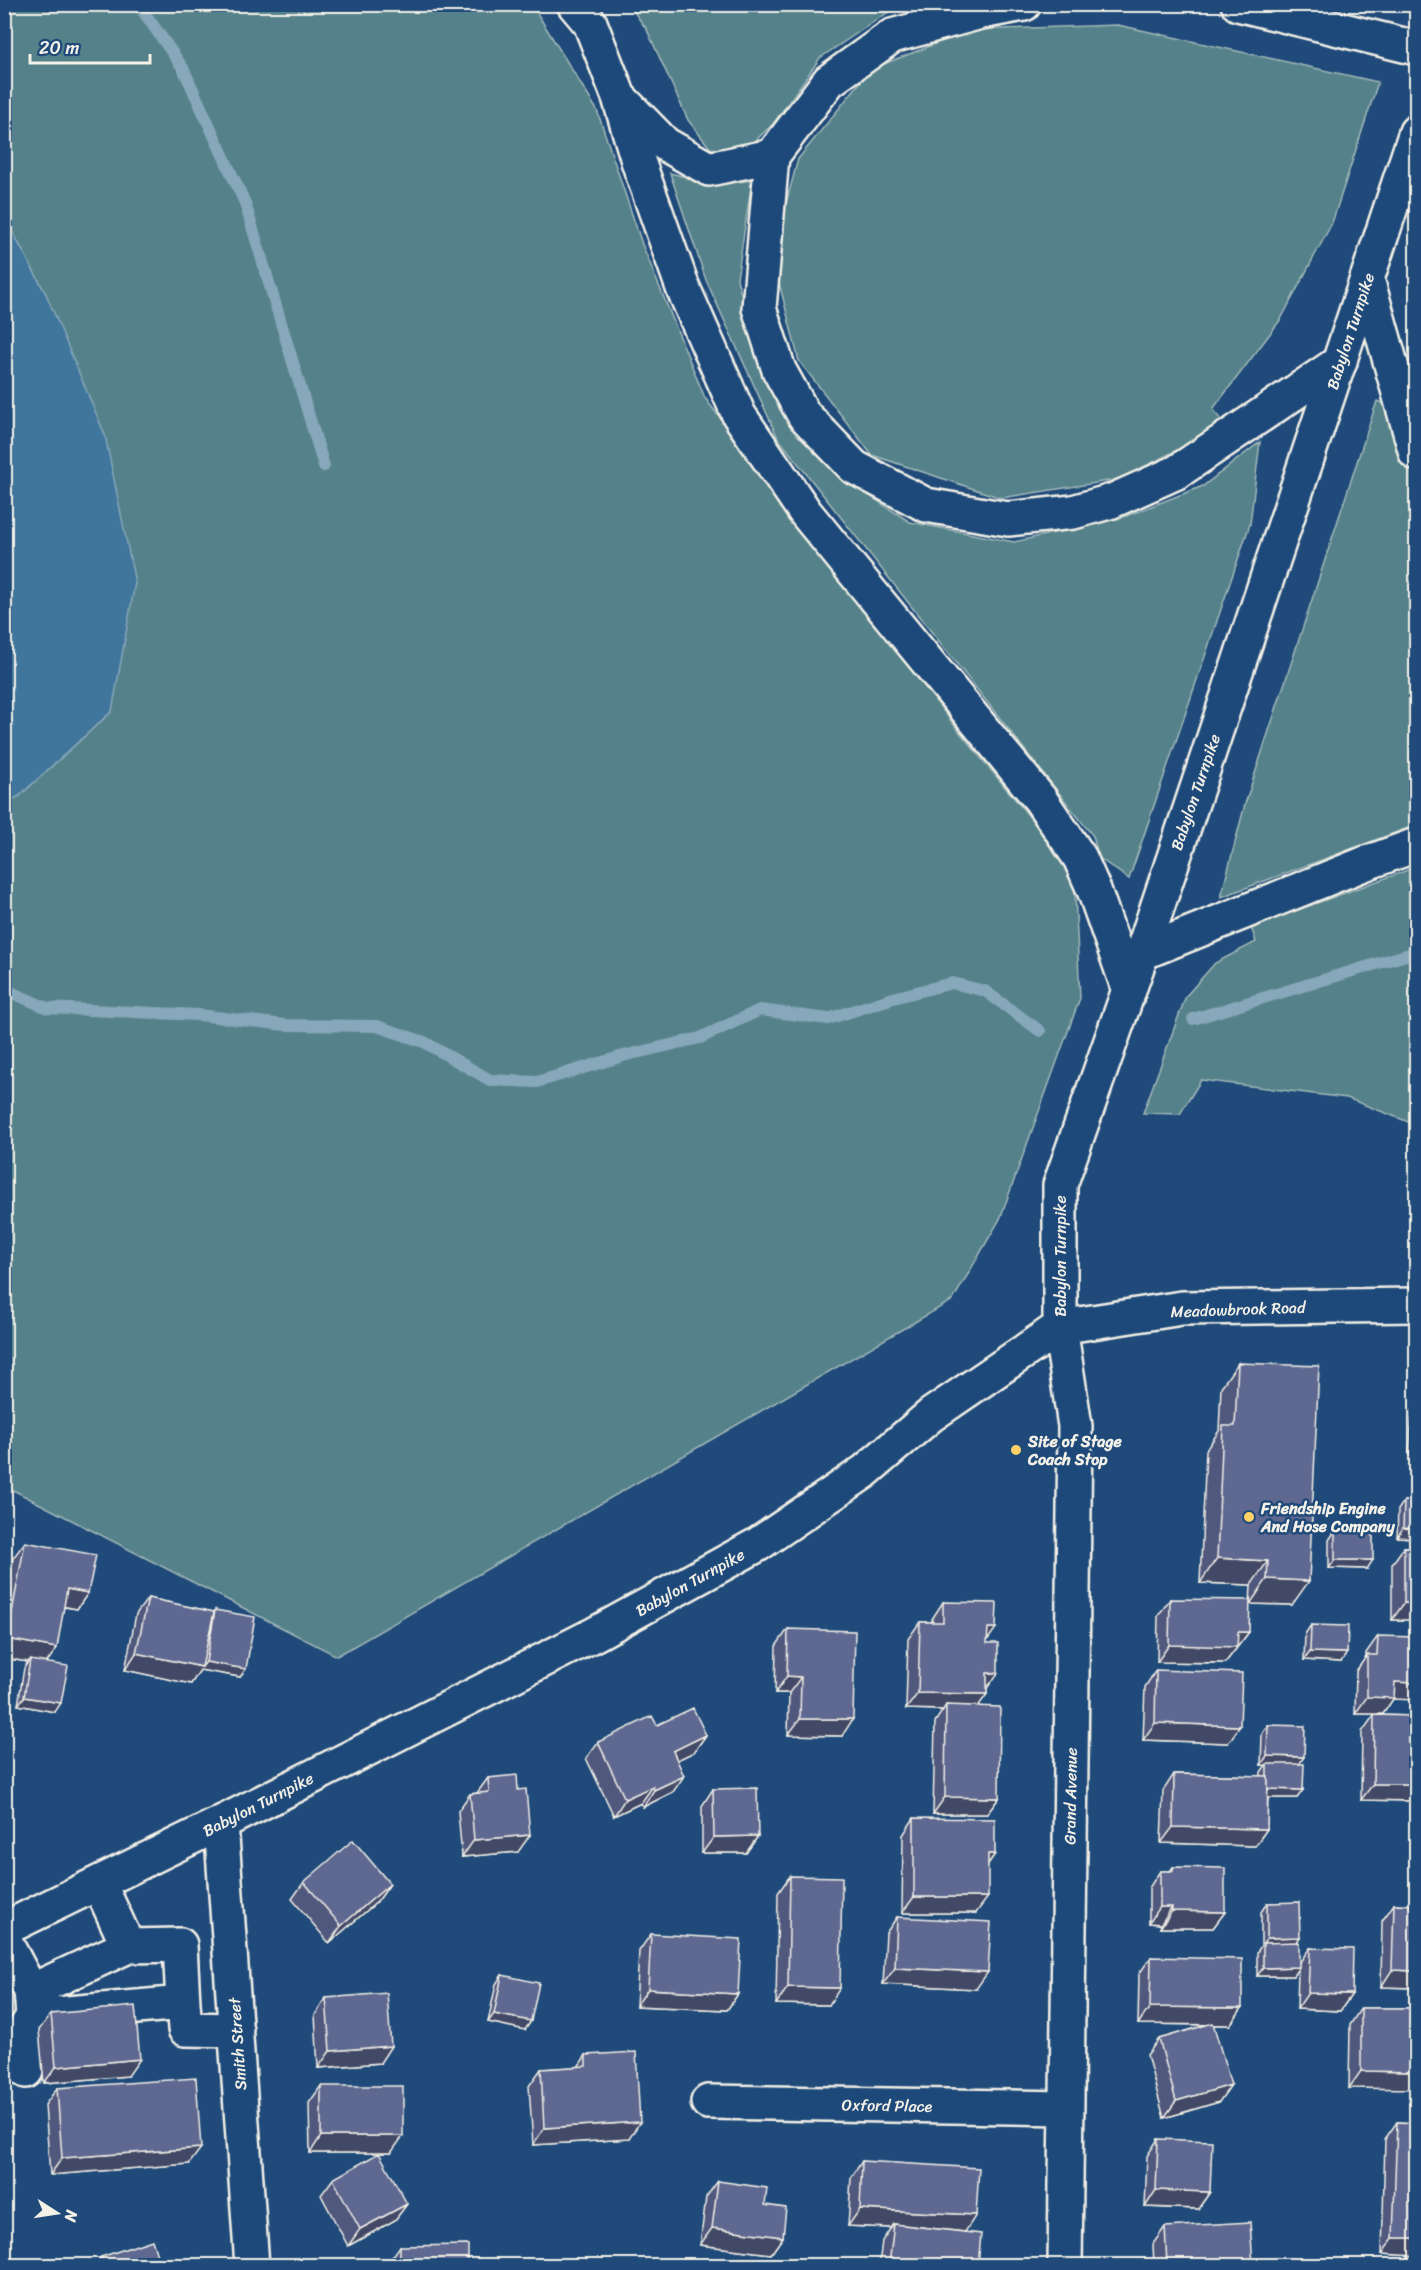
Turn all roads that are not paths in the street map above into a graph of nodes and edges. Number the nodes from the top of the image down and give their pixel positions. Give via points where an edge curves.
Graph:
1 (574, 4) edge
2 (1024, 4) edge
3 (1238, 4) edge
4 (1416, 48) edge
5 (619, 97) junction
6 (1416, 132) edge
7 (772, 156) junction
8 (1367, 279) junction
9 (1340, 362) junction
10 (1416, 453) edge
11 (1416, 845) edge
12 (1142, 953) junction
13 (1129, 990) junction
14 (1416, 1305) edge
15 (1060, 1327) junction
16 (221, 1823) junction
17 (99, 1883) junction
18 (4, 1929) edge
19 (4, 1940) edge
20 (128, 1946) junction
21 (231, 1959) junction
22 (181, 1964) junction
23 (183, 2003) junction
24 (32, 2004) junction
25 (236, 2030) junction
26 (27, 2071) dead end
27 (708, 2103) dead end
28 (1066, 2108) junction
29 (252, 2265) edge
30 (1065, 2265) edge

1 - 5 main road via 590,23
2 - 7 main road via 892,36 829,81
3 - 4 main road
5 - 7 main road via 665,144 709,169
5 - 13 main road via 683,288 739,415 805,512 1040,799 1080,858
6 - 8 main road, Babylon Turnpike
7 - 9 main road via 759,308 779,370 804,415 854,467 926,505 1008,519 1073,512 1113,501 1177,472
8 - 9 main road, Babylon Turnpike
8 - 10 main road
9 - 12 main road, Babylon Turnpike
11 - 12 main road
12 - 13 main road, Babylon Turnpike
13 - 15 main road, Babylon Turnpike via 1060,1185
14 - 15 main road, Meadowbrook Road via 1182,1308
15 - 16 main road, Babylon Turnpike via 931,1415 864,1472 757,1545 595,1634
15 - 28 main road, Grand Avenue via 1075,1426
16 - 17 main road, Babylon Turnpike
16 - 21 main road, Smith Street
17 - 18 main road, Babylon Turnpike
17 - 20 main road
19 - 24 main road
20 - 22 main road via 180,1945
20 - 24 main road
21 - 22 main road
21 - 25 main road, Smith Street
22 - 23 main road
23 - 24 main road
23 - 25 main road via 185,2029
24 - 26 main road via 24,2031
25 - 29 main road, Smith Street
27 - 28 main road, Oxford Place
28 - 30 main road, Grand Avenue

